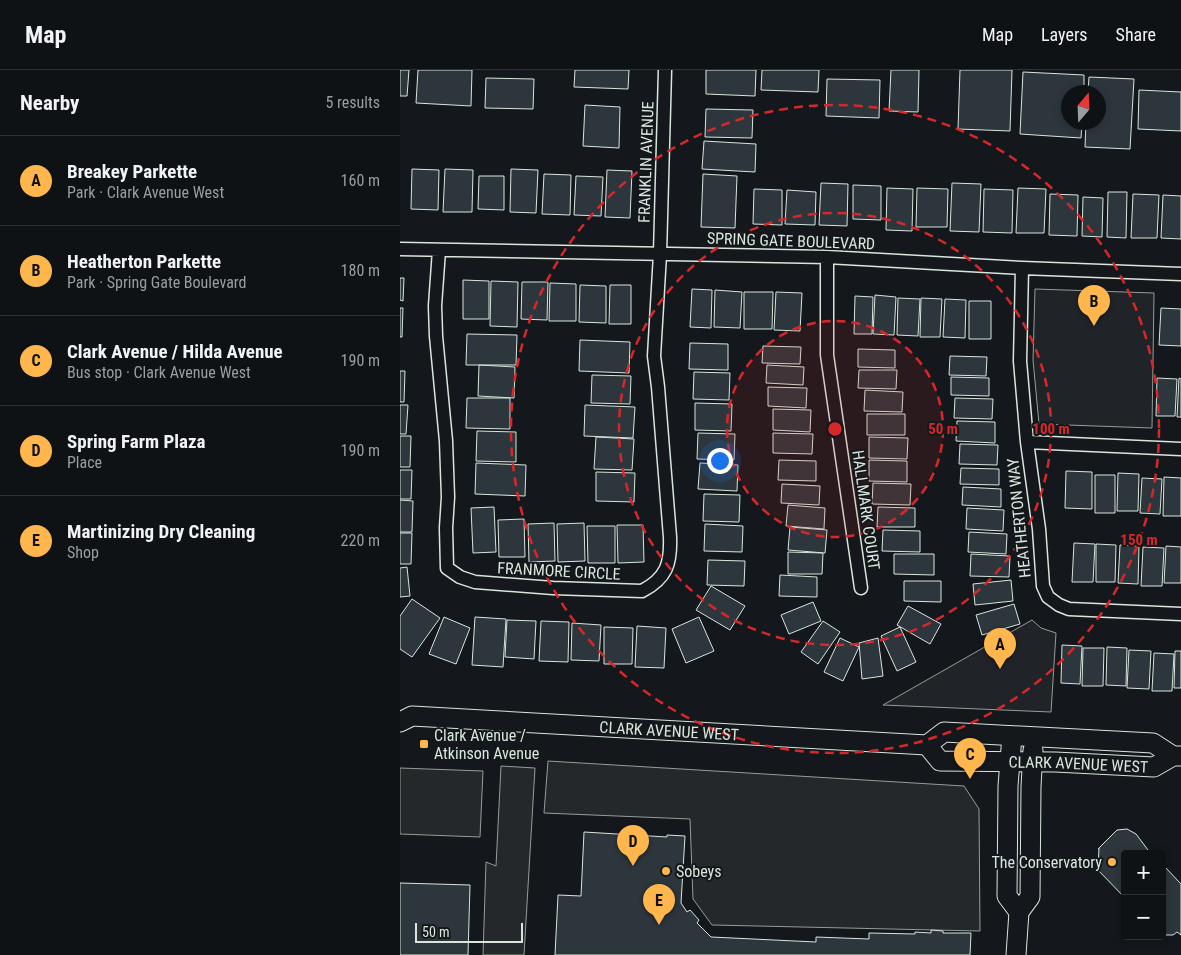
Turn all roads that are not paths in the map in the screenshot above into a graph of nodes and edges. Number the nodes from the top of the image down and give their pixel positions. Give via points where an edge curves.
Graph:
1 (665, 70) edge
2 (400, 249) edge
3 (438, 250) junction
4 (660, 254) junction
5 (828, 257) junction
6 (1022, 268) junction
7 (1181, 274) edge
8 (1027, 442) junction
9 (1181, 449) edge
10 (861, 588) dead end
11 (1181, 614) edge
12 (404, 714) edge
13 (1012, 736) junction
14 (1034, 737) junction
15 (927, 745) junction
16 (1177, 756) edge
17 (1010, 762) junction
18 (1032, 763) junction
19 (1020, 912) junction
20 (1016, 955) edge

1 - 4 street, FRANKLIN AVENUE
2 - 3 street, SPRING GATE BOULEVARD
3 - 4 street, SPRING GATE BOULEVARD
3 - 4 street, FRANMORE CIRCLE via 435,306 446,441 448,568 474,582 582,589 642,590 663,575 670,555 654,356
4 - 5 street, SPRING GATE BOULEVARD
5 - 6 street, SPRING GATE BOULEVARD
5 - 10 street, HALLMARK COURT via 827,355
6 - 7 street, SPRING GATE BOULEVARD
6 - 8 street, HEATHERTON WAY via 1020,361
8 - 9 street
8 - 11 street, HEATHERTON WAY via 1048,597 1069,609
12 - 15 street, CLARK AVENUE WEST
13 - 14 street, CLARK AVENUE WEST
13 - 15 street, CLARK AVENUE WEST via 944,732
13 - 17 street
14 - 16 street, CLARK AVENUE WEST via 1153,742
14 - 18 street
15 - 17 street, CLARK AVENUE WEST via 940,760
16 - 18 street, CLARK AVENUE WEST via 1154,767
17 - 18 street, CLARK AVENUE WEST
17 - 19 street via 1007,896
18 - 19 street via 1030,897
19 - 20 street

